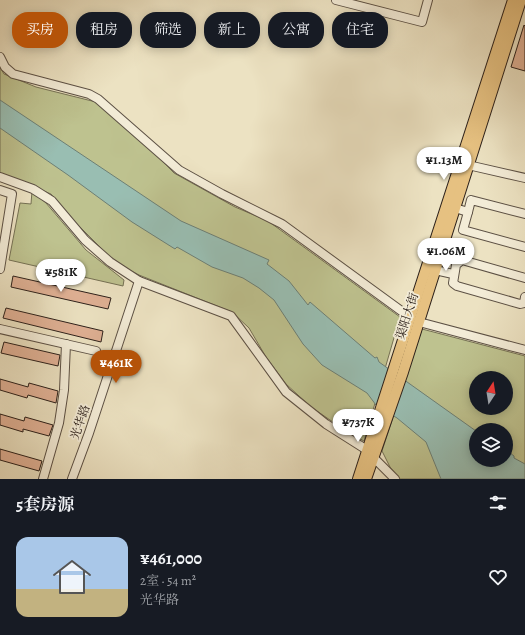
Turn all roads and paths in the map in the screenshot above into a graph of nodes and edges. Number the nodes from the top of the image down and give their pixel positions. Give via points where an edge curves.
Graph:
1 (336, 0) edge
2 (428, 0) edge
3 (513, 0) edge
4 (521, 0) edge
5 (0, 57) edge
6 (468, 165) junction
7 (0, 177) edge
8 (525, 178) edge
9 (0, 190) edge
10 (455, 208) junction
11 (468, 212) junction
12 (525, 214) edge
13 (525, 247) edge
14 (0, 268) edge
15 (435, 270) junction
16 (453, 274) junction
17 (525, 278) edge
18 (139, 281) junction
19 (525, 297) edge
20 (415, 320) junction
21 (0, 329) edge
22 (66, 344) junction
23 (525, 350) edge
24 (96, 351) dead end
25 (370, 454) junction
26 (43, 479) edge
27 (72, 479) edge
28 (358, 479) edge
29 (366, 479) edge
30 (395, 479) edge

1 - 2 street via 422,22
3 - 20 main road, 渠阳大街
4 - 6 main road, 渠阳大街
5 - 20 street via 5,67 13,74 89,94 98,99 180,170 282,224
6 - 8 street
6 - 10 main road, 渠阳大街
7 - 18 street via 34,189 52,201 85,240 110,262
9 - 14 street via 12,194
10 - 11 street
10 - 15 main road, 渠阳大街
11 - 12 street via 471,200
11 - 13 street via 463,230
15 - 16 street
15 - 20 main road, 渠阳大街
16 - 17 street via 456,265 462,260
16 - 19 street via 453,283 457,286 520,304 524,303
18 - 25 street via 231,316 286,392
18 - 27 street, 光华路
20 - 23 street
20 - 25 main road, 渠阳大街
21 - 22 street
22 - 24 street
22 - 26 street via 64,390 59,423
25 - 28 main road
25 - 29 main road, 渠阳大街
25 - 30 street

